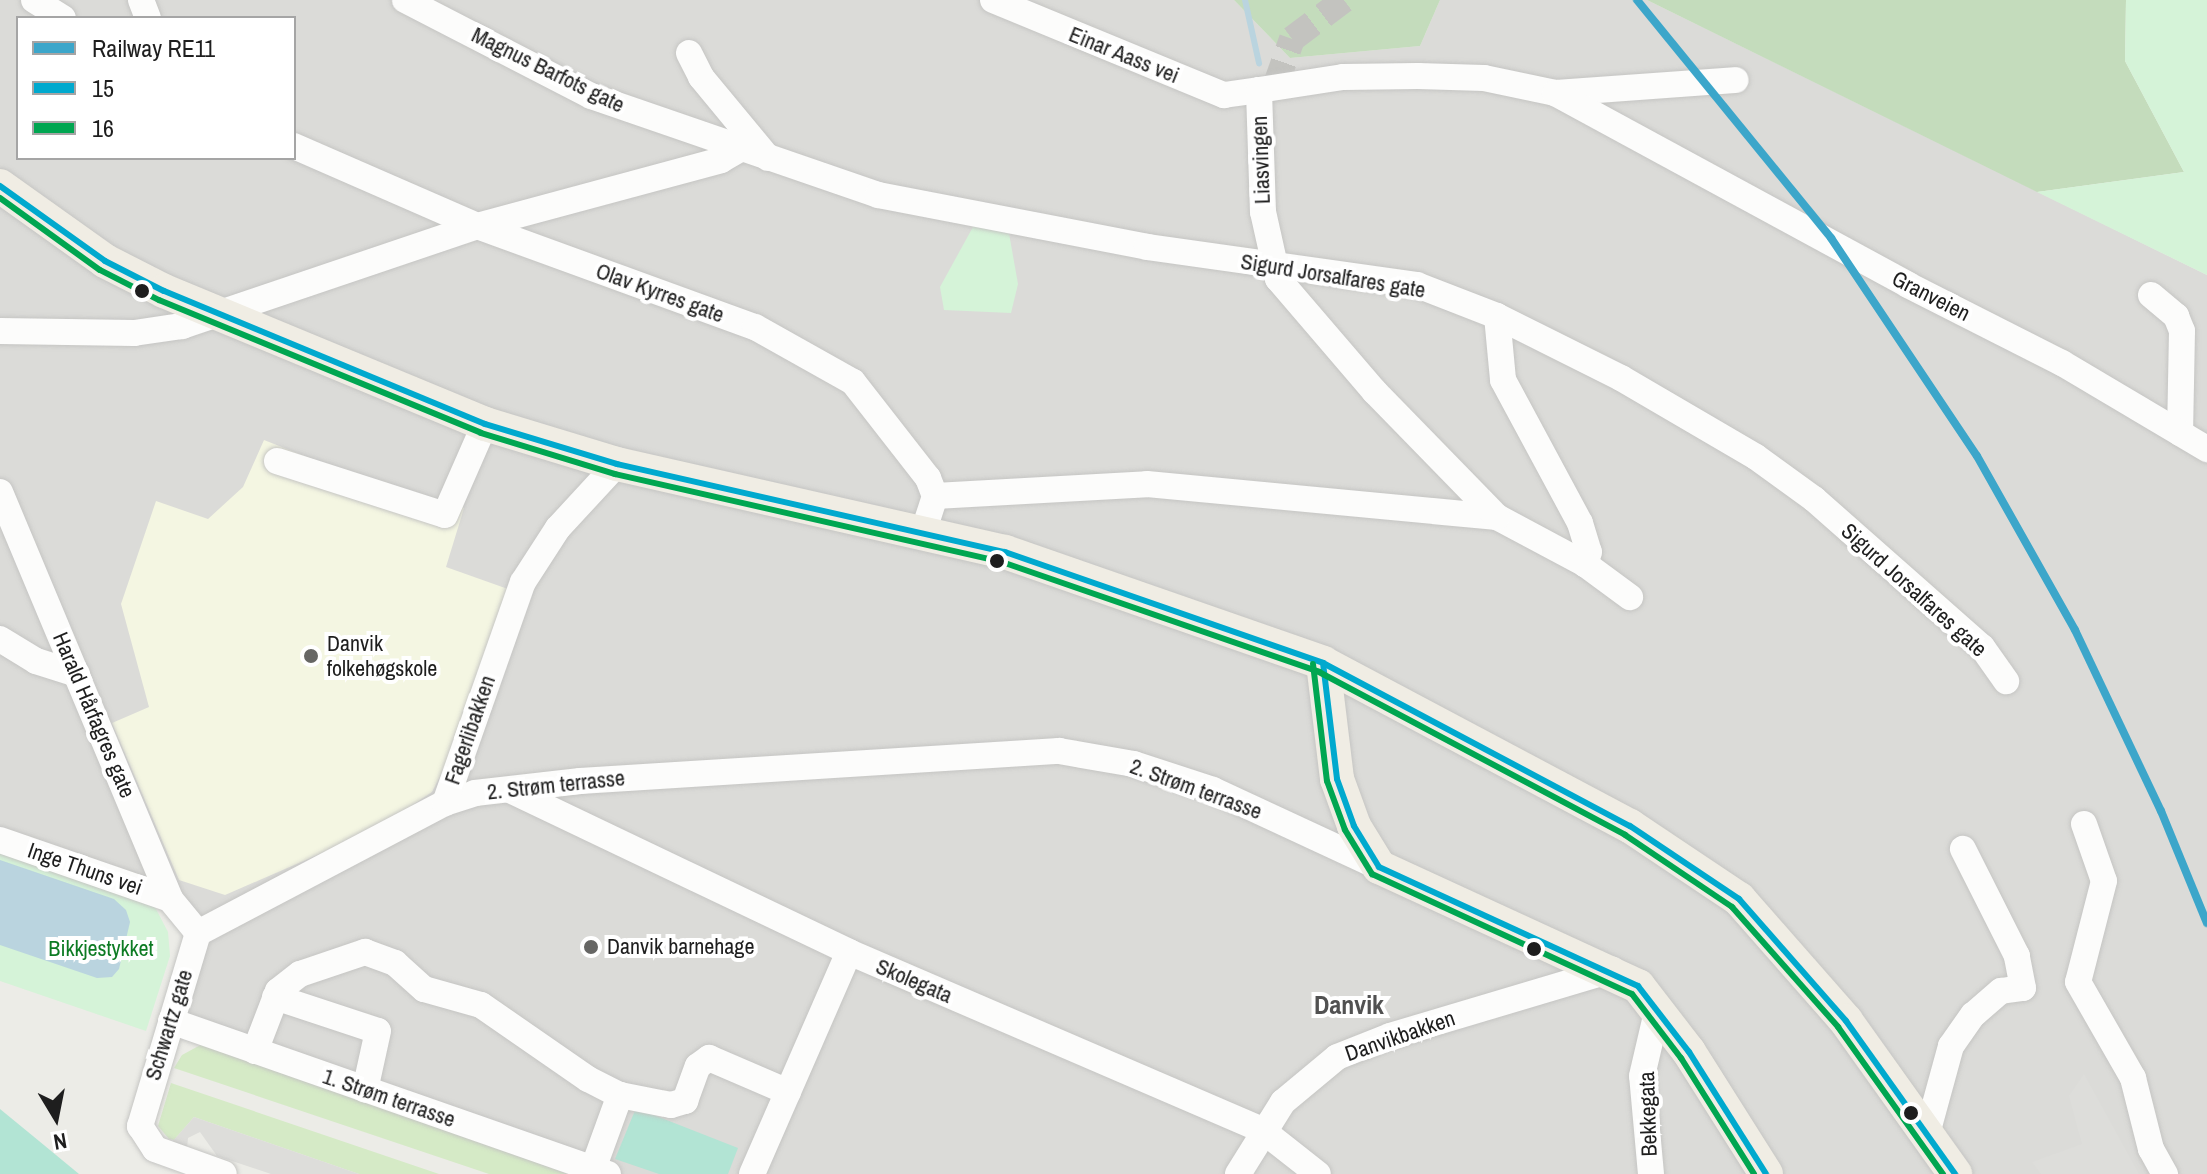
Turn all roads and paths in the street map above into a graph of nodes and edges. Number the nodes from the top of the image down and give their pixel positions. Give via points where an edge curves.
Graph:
1 (34, 0) edge
2 (405, 0) edge
3 (993, 0) edge
4 (60, 16) edge
5 (689, 53) dead end
6 (1343, 77) joint
7 (1736, 80) dead end
8 (1259, 90) junction
9 (1555, 93) junction
10 (296, 147) edge
11 (738, 150) junction
12 (770, 161) junction
13 (0, 186) edge
14 (477, 226) junction
15 (1274, 267) junction
16 (2151, 295) dead end
17 (219, 315) junction
18 (1497, 316) junction
19 (0, 331) edge
20 (485, 424) junction
21 (2180, 433) junction
22 (2207, 449) edge
23 (277, 461) dead end
24 (617, 464) junction
25 (0, 492) edge
26 (935, 496) junction
27 (1497, 517) junction
28 (923, 534) junction
29 (1585, 564) junction
30 (1630, 597) dead end
31 (0, 639) edge
32 (1323, 663) junction
33 (77, 674) junction
34 (2006, 681) dead end
35 (508, 789) junction
36 (445, 803) junction
37 (2084, 824) dead end
38 (0, 840) edge
39 (1963, 849) dead end
40 (1379, 867) junction
41 (170, 899) junction
42 (198, 933) junction
43 (849, 952) junction
44 (1612, 970) junction
45 (275, 997) junction
46 (1658, 1007) junction
47 (171, 1021) junction
48 (255, 1051) junction
49 (365, 1090) junction
50 (788, 1092) junction
51 (620, 1095) junction
52 (1262, 1130) junction
53 (1928, 1130) junction
54 (600, 1171) edge
55 (224, 1174) edge
56 (752, 1174) edge
57 (1238, 1174) edge
58 (1318, 1174) edge
59 (1651, 1174) edge
60 (1766, 1174) edge
61 (1955, 1174) edge
62 (2165, 1174) edge

1 - 4 street
2 - 11 street, Magnus Barfots gate via 591,96
3 - 8 street, Einar Aass vei via 1224,95
5 - 12 street via 701,77
6 - 8 street, Liasvingen
6 - 9 street, Granveien via 1484,78
7 - 9 street, Granveien
8 - 15 street, Liasvingen via 1263,212
9 - 21 street, Granveien via 2062,363
10 - 14 street, Olav Kyrres gate
11 - 12 street, Sigurd Jorsalfares gate
11 - 14 street via 721,160
12 - 15 street, Sigurd Jorsalfares gate via 878,195
13 - 17 main road via 105,261
14 - 17 street
14 - 26 street, Olav Kyrres gate via 755,327 853,382 899,437
15 - 18 street, Sigurd Jorsalfares gate via 1417,285
15 - 27 street via 1278,279 1375,392
16 - 21 street via 2176,316 2182,331
17 - 19 street via 134,333
17 - 20 main road
18 - 29 street via 1503,380 1580,523 1589,552
18 - 34 street, Sigurd Jorsalfares gate via 1621,378 1756,457 1802,490 1982,647
20 - 23 street via 445,515
20 - 24 main road
21 - 22 street, Granveien
24 - 28 main road
24 - 36 street, Fagerlibakken via 558,528 523,582
25 - 33 street, Harald Hårfagres gate
26 - 27 street via 1147,484
26 - 28 street
27 - 29 street
28 - 32 main road via 1005,552
29 - 30 street
31 - 33 street via 36,661
32 - 40 main road via 1337,779 1354,826
32 - 53 main road via 1703,870 1739,899 1837,1010
33 - 41 street, Harald Hårfagres gate
35 - 36 street, 2. Strøm terrasse
35 - 40 street, 2. Strøm terrasse via 1059,751 1134,764 1213,790
35 - 43 street, Skolegata
36 - 42 street, Fagerlibakken
37 - 62 street via 2104,881 2078,982 2133,1078 2151,1149
38 - 41 street, Inge Thuns vei
39 - 53 street via 2017,956 2023,988 2001,991 1973,1015 1951,1046
40 - 44 main road, 2. Strøm terrasse
41 - 42 street, Harald Hårfagres gate
42 - 47 street, Schwartz gate
43 - 50 street
43 - 52 street, Skolegata
44 - 46 main road, 2. Strøm terrasse
44 - 52 street, Danvikbakken via 1359,1047 1299,1084
45 - 48 street
45 - 49 street via 378,1031
45 - 51 street via 312,969 349,954 376,955 395,963 424,989 481,1005
46 - 59 street, Bekkegata via 1642,1076
46 - 60 main road, 2. Strøm terrasse
47 - 48 street, 1. Strøm terrasse
47 - 55 street, Schwartz gate via 140,1117 142,1134 155,1149
48 - 49 street, 1. Strøm terrasse
49 - 54 street, 1. Strøm terrasse
50 - 51 street via 709,1058 698,1066 685,1101 671,1105
50 - 56 street
51 - 54 street
52 - 57 street, Danvikbakken
52 - 58 street, Skolegata
53 - 61 main road

